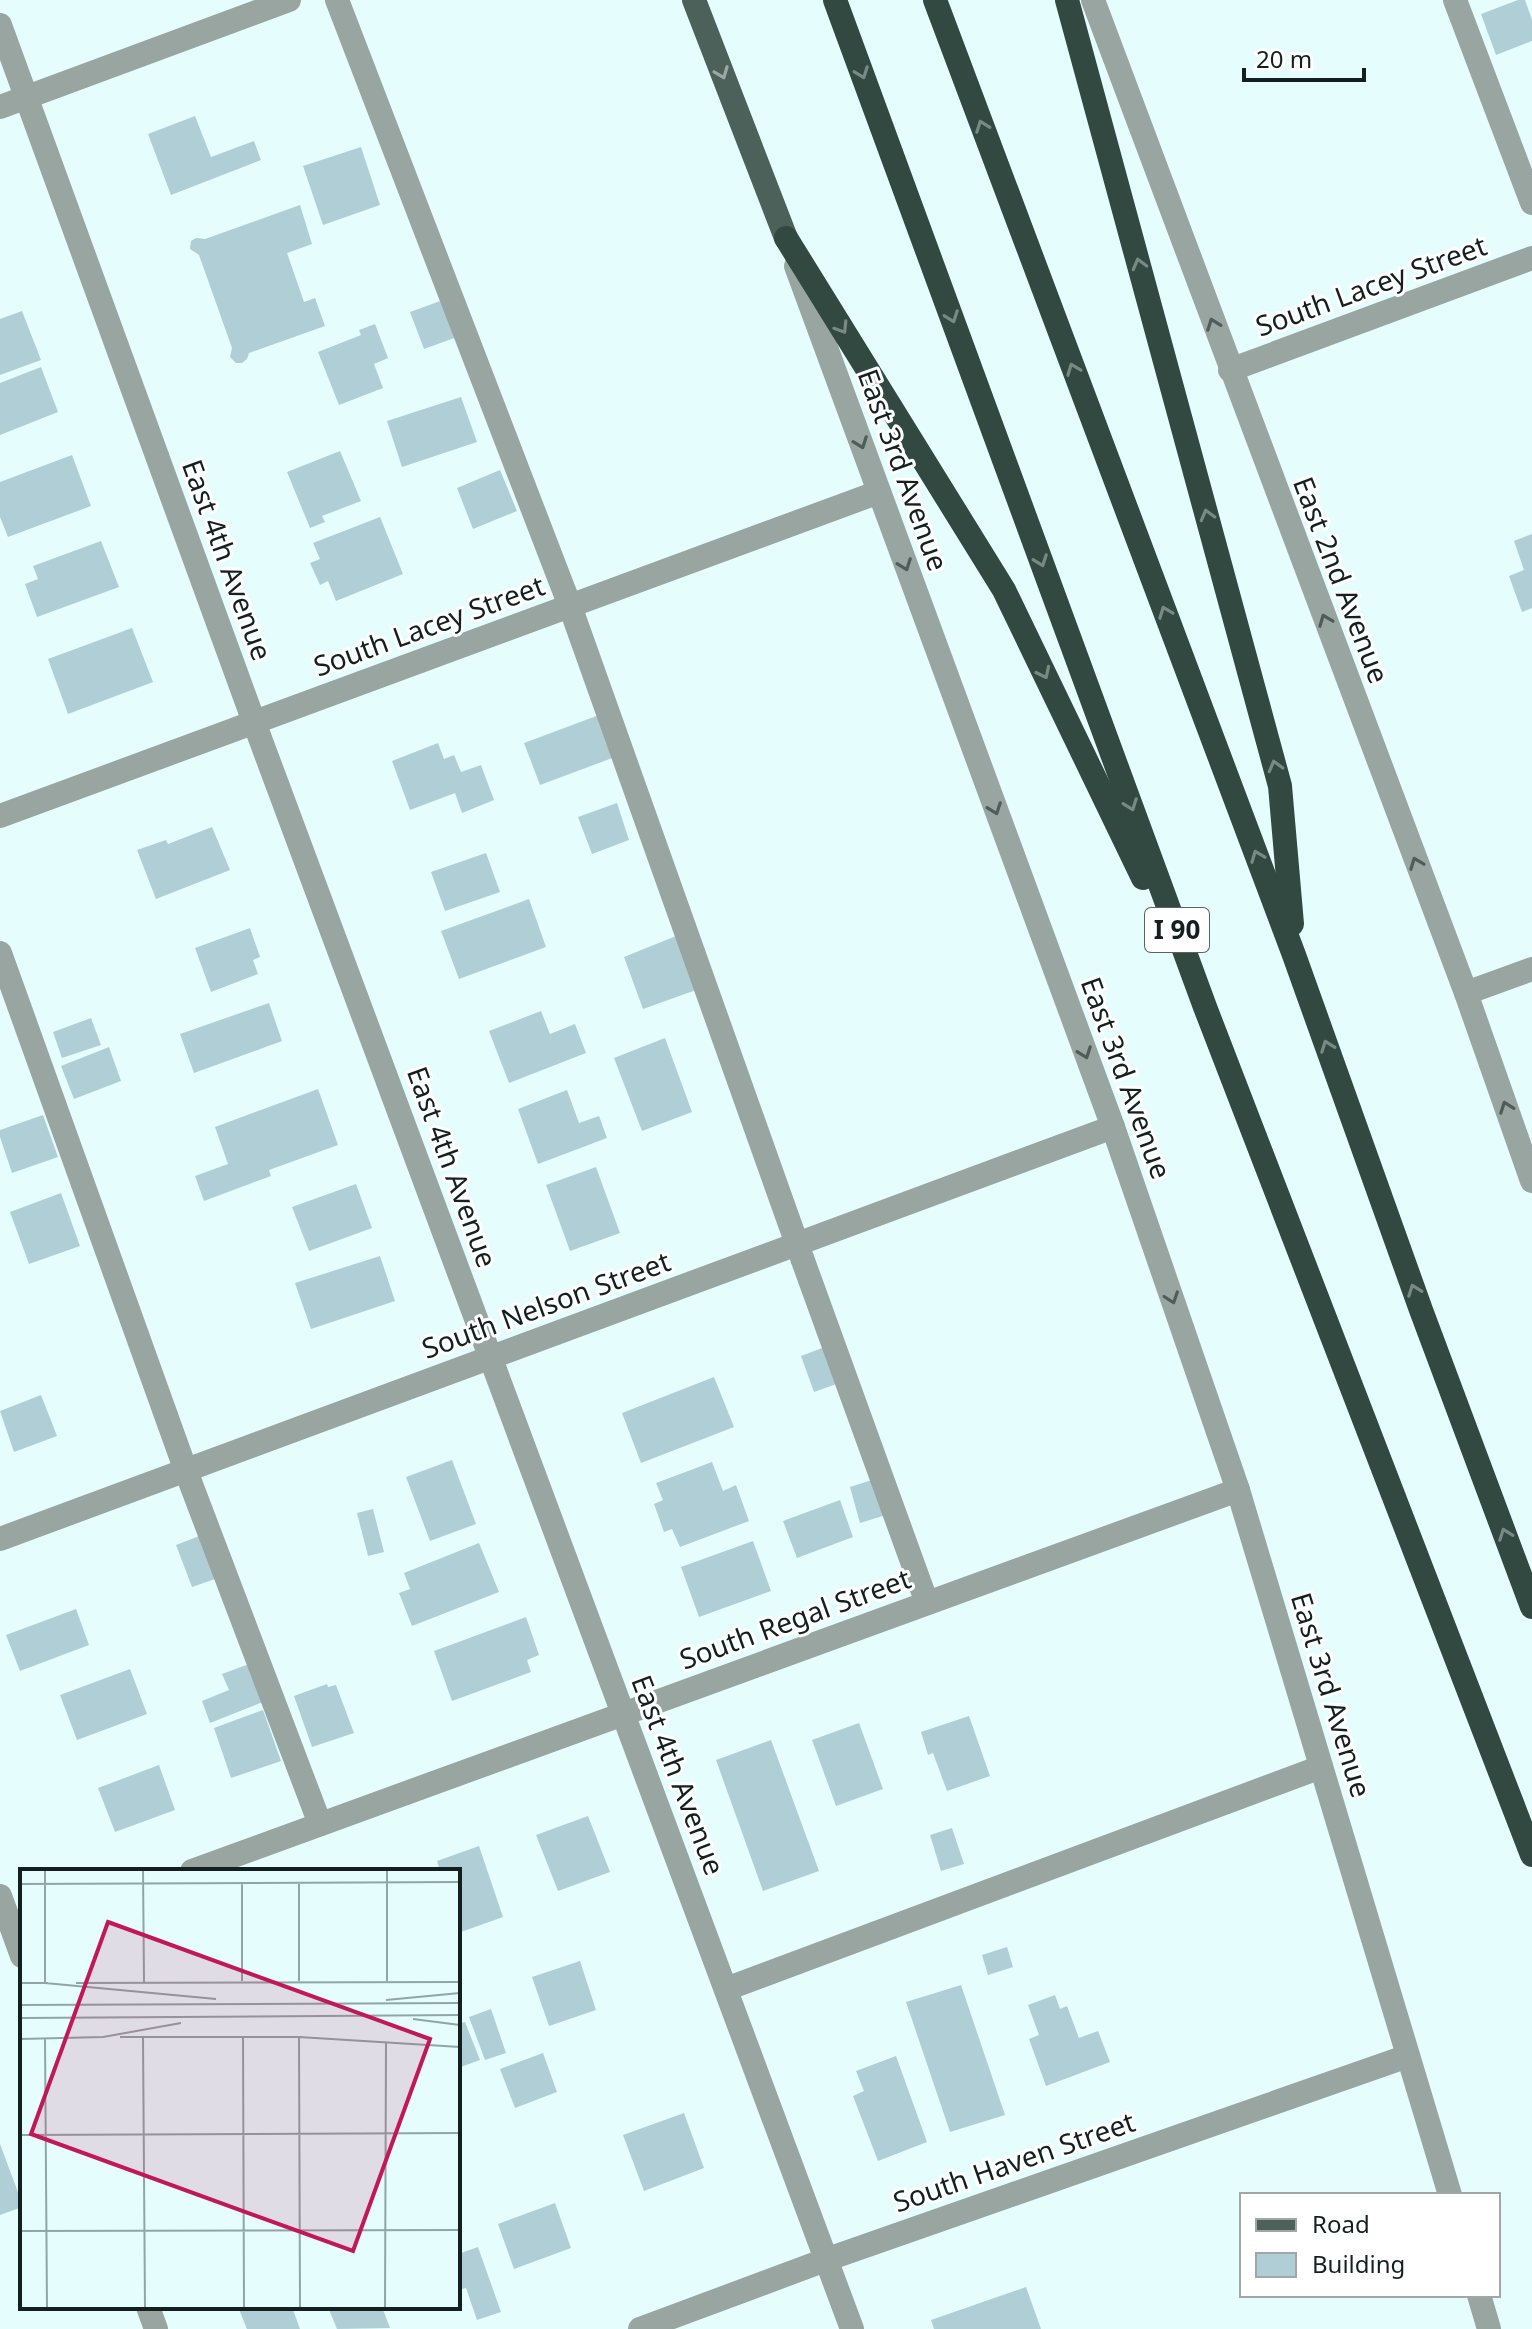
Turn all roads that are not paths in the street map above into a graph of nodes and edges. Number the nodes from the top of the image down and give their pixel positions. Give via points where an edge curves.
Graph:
1 (289, 0) edge
2 (337, 0) edge
3 (694, 0) edge
4 (835, 0) edge
5 (935, 0) edge
6 (1067, 0) edge
7 (1093, 0) edge
8 (1455, 0) edge
9 (0, 25) edge
10 (27, 97) junction
11 (0, 107) edge
12 (1532, 203) edge
13 (786, 238) junction
14 (1532, 258) edge
15 (1230, 370) junction
16 (879, 492) junction
17 (570, 606) junction
18 (254, 722) junction
19 (0, 816) edge
20 (0, 953) edge
21 (1294, 955) junction
22 (1532, 969) edge
23 (1466, 993) junction
24 (1205, 1007) junction
25 (1113, 1127) junction
26 (1532, 1181) edge
27 (797, 1244) junction
28 (492, 1357) junction
29 (186, 1471) junction
30 (1238, 1490) junction
31 (0, 1539) edge
32 (927, 1603) junction
33 (1532, 1607) edge
34 (623, 1713) junction
35 (1321, 1767) junction
36 (320, 1824) junction
37 (1532, 1855) edge
38 (197, 1869) edge
39 (0, 1896) edge
40 (15, 1942) edge
41 (726, 1989) junction
42 (1408, 2056) junction
43 (1449, 2193) edge
44 (828, 2259) junction
45 (1480, 2297) edge
46 (149, 2309) edge
47 (156, 2329) edge
48 (640, 2329) edge
49 (852, 2329) edge
50 (1489, 2329) edge

1 - 10 street
2 - 17 street
3 -> 13 main road, East 3rd Avenue
4 -> 24 highway, I 90
21 -> 5 highway
21 -> 6 highway via 1280,786
15 -> 7 street, East 2nd Avenue
8 - 12 street
9 - 10 street, East 4th Avenue
10 - 11 street
10 - 18 street, East 4th Avenue
13 -> 16 street, East 3rd Avenue
13 -> 24 highway via 1004,590
14 - 15 street, South Lacey Street
23 -> 15 street, East 2nd Avenue
16 - 17 street, South Lacey Street
16 -> 25 street, East 3rd Avenue
17 - 18 street, South Lacey Street
17 - 27 street
18 - 19 street, South Lacey Street
18 - 28 street, East 4th Avenue
20 - 29 street
33 -> 21 highway
22 - 23 street
26 -> 23 street, East 2nd Avenue
24 - 37 highway, I 90
25 - 27 street, South Nelson Street
25 -> 30 street, East 3rd Avenue
27 - 28 street, South Nelson Street
27 - 32 street
28 - 29 street, South Nelson Street
28 - 34 street, East 4th Avenue
29 - 31 street, South Nelson Street
29 - 36 street
30 - 32 street, South Regal Street
30 - 35 street, East 3rd Avenue
32 - 34 street, South Regal Street
34 - 36 street, South Regal Street
34 - 41 street, East 4th Avenue
35 - 41 street
35 - 42 street, East 3rd Avenue
36 - 38 street, South Regal Street
39 - 40 street
41 - 44 street, East 4th Avenue
42 - 43 street, East 3rd Avenue
42 - 44 street, South Haven Street
44 - 48 street, South Haven Street
44 - 49 street, East 4th Avenue
45 - 50 street
46 - 47 street

